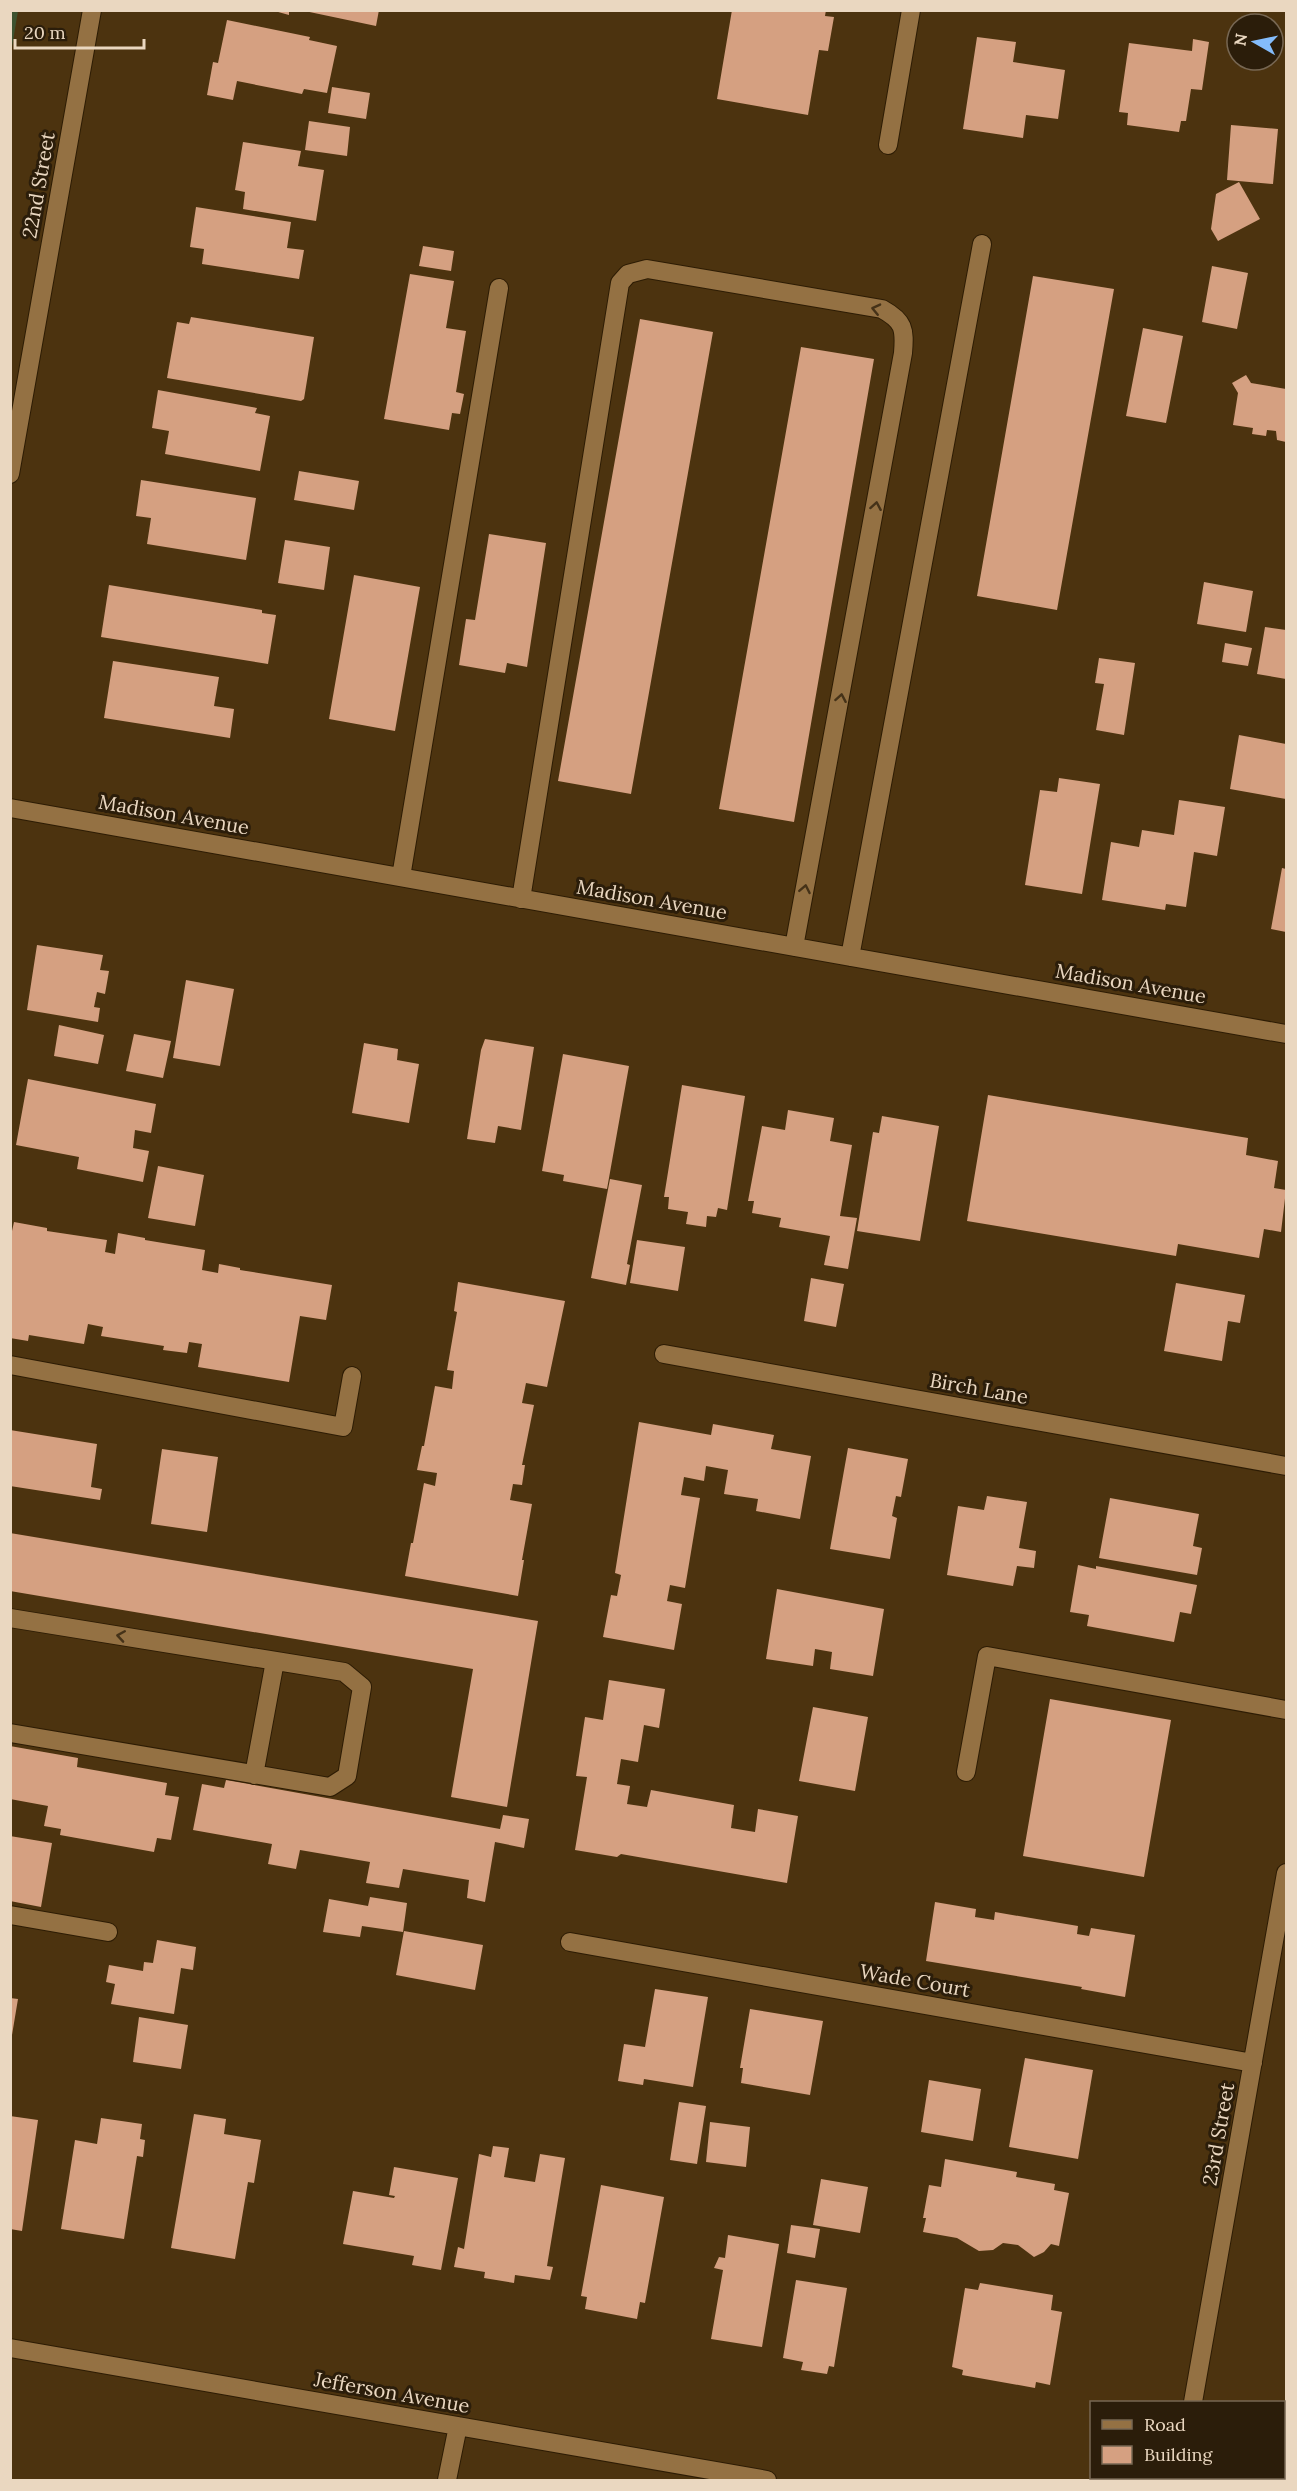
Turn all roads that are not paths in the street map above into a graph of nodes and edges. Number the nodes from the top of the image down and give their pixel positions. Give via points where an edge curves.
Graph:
1 (92, 10) edge
2 (910, 10) edge
3 (888, 145) dead end
4 (982, 244) dead end
5 (499, 288) dead end
6 (10, 474) edge
7 (10, 808) edge
8 (401, 878) junction
9 (521, 899) junction
10 (794, 947) junction
11 (850, 957) junction
12 (1287, 1034) edge
13 (664, 1354) dead end
14 (10, 1365) edge
15 (352, 1376) dead end
16 (1287, 1466) edge
17 (10, 1618) edge
18 (274, 1661) junction
19 (1287, 1710) edge
20 (10, 1733) edge
21 (966, 1772) dead end
22 (254, 1775) junction
23 (1287, 1873) edge
24 (10, 1915) edge
25 (108, 1932) dead end
26 (570, 1942) dead end
27 (1253, 2063) junction
28 (10, 2348) edge
29 (1193, 2401) edge
30 (458, 2426) junction
31 (447, 2481) edge
32 (766, 2481) edge

1 - 6 street, 22nd Street
2 - 3 street
4 - 11 street
5 - 8 street
7 - 8 street, Madison Avenue
8 - 9 street, Madison Avenue
9 - 10 street, Madison Avenue
10 -> 9 street via 903,353 905,333 897,317 882,309 647,269 628,274 620,283
10 - 11 street, Madison Avenue
11 - 12 street, Madison Avenue
13 - 16 street, Birch Lane
14 - 15 street via 343,1427
18 -> 17 street
18 - 22 street
18 - 22 street via 344,1672 362,1687 347,1776 330,1787
19 - 21 street via 987,1656
20 - 22 street
23 - 27 street, 23rd Street
24 - 25 street
26 - 27 street, Wade Court
27 - 29 street, 23rd Street
28 - 30 street, Jefferson Avenue
30 - 31 street
30 - 32 street, Jefferson Avenue

